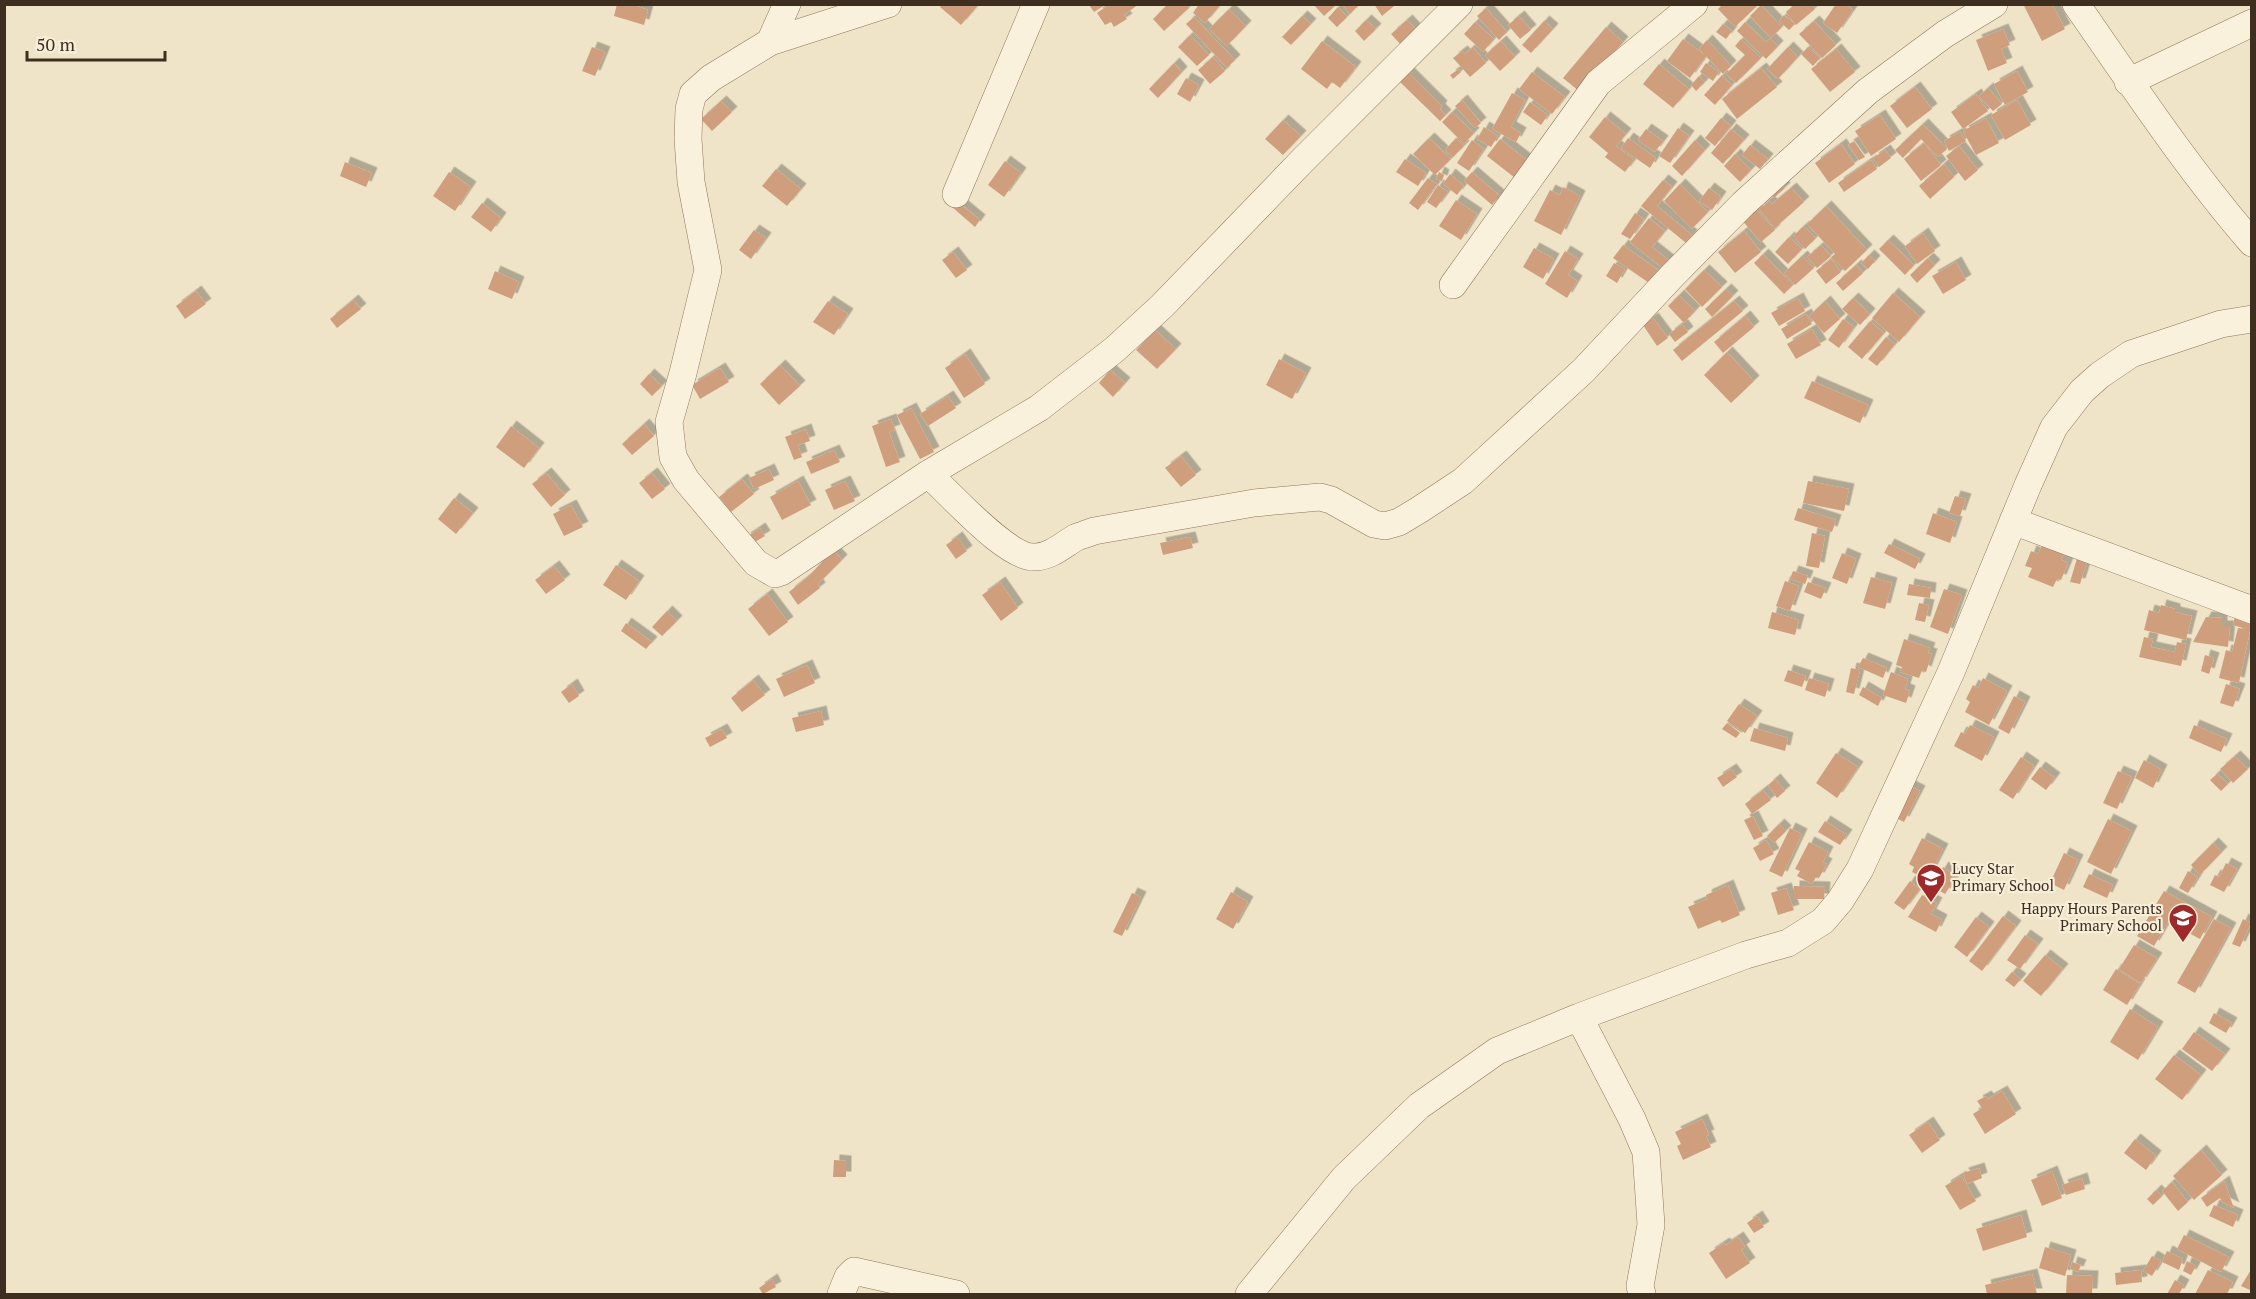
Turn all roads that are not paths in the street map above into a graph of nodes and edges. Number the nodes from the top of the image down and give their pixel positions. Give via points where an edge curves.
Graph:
1 (787, 4) edge
2 (888, 4) edge
3 (1036, 4) edge
4 (1459, 4) edge
5 (1694, 4) edge
6 (1994, 4) edge
7 (2076, 4) edge
8 (2252, 23) edge
9 (770, 42) junction
10 (2128, 82) junction
11 (956, 194) dead end
12 (2252, 243) edge
13 (1453, 285) dead end
14 (2252, 319) edge
15 (928, 474) junction
16 (2013, 521) junction
17 (2252, 609) edge
18 (1579, 1017) junction
19 (841, 1294) edge
20 (956, 1294) edge
21 (1249, 1294) edge
22 (1642, 1294) edge

1 - 9 street
2 - 9 street
3 - 11 street
4 - 15 street via 1114,350 1039,408
5 - 13 street via 1598,83
6 - 15 street via 1945,34 1868,91 1743,204 1584,370 1463,481 1399,522 1374,524 1325,498 1254,503 1094,531 1034,558 993,536
7 - 10 street
8 - 10 street
9 - 15 street via 711,78 693,94 689,109 690,183 708,270 669,422 673,457 693,488 756,563 775,574
10 - 12 street via 2216,202
14 - 16 street via 2221,324 2150,347 2131,354 2100,375 2054,427
16 - 17 street
16 - 18 street via 1951,672 1860,869 1823,921 1788,943
18 - 21 street via 1497,1051 1419,1106 1344,1178
18 - 22 street via 1646,1152 1651,1225 1640,1286
19 - 20 street via 854,1271

